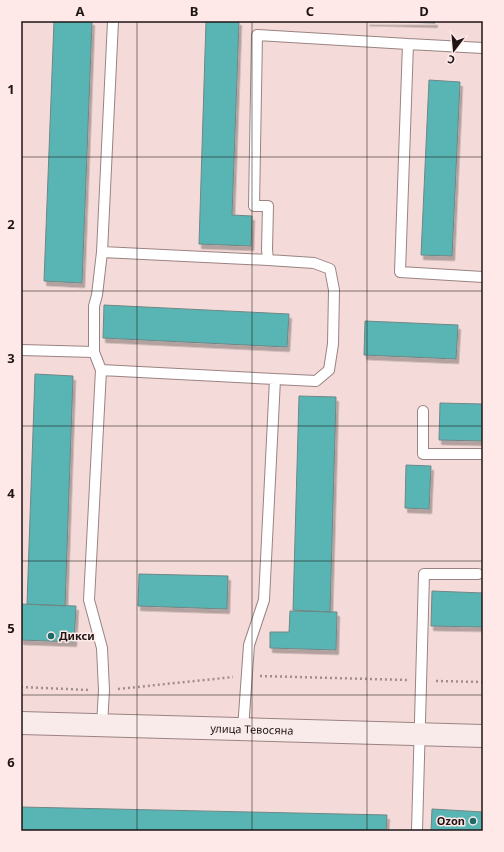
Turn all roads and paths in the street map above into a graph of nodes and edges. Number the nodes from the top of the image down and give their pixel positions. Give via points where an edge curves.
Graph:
1 (113, 21) edge
2 (408, 44) junction
3 (483, 48) edge
4 (102, 252) junction
5 (268, 260) junction
6 (483, 277) edge
7 (21, 350) edge
8 (94, 352) junction
9 (102, 370) junction
10 (275, 379) junction
11 (423, 411) dead end
12 (483, 454) edge
13 (478, 574) dead end
14 (21, 722) edge
15 (102, 725) junction
16 (243, 729) junction
17 (419, 735) junction
18 (483, 736) edge
19 (417, 831) edge

1 - 4 lane
2 - 3 lane
2 - 5 lane via 257,36 254,206 268,206
2 - 6 lane via 400,272
4 - 5 lane
4 - 8 lane via 94,306
5 - 10 lane via 314,263 330,269 334,290 333,344 329,370 316,381
7 - 8 lane
8 - 9 lane
9 - 10 lane
9 - 15 lane via 89,600 102,648
10 - 16 lane via 264,600 249,645
11 - 12 lane via 423,454
13 - 17 lane via 424,574
14 - 15 main road, улица Тевосяна
15 - 16 main road, улица Тевосяна
16 - 17 main road, улица Тевосяна
17 - 18 main road, улица Тевосяна
17 - 19 lane

